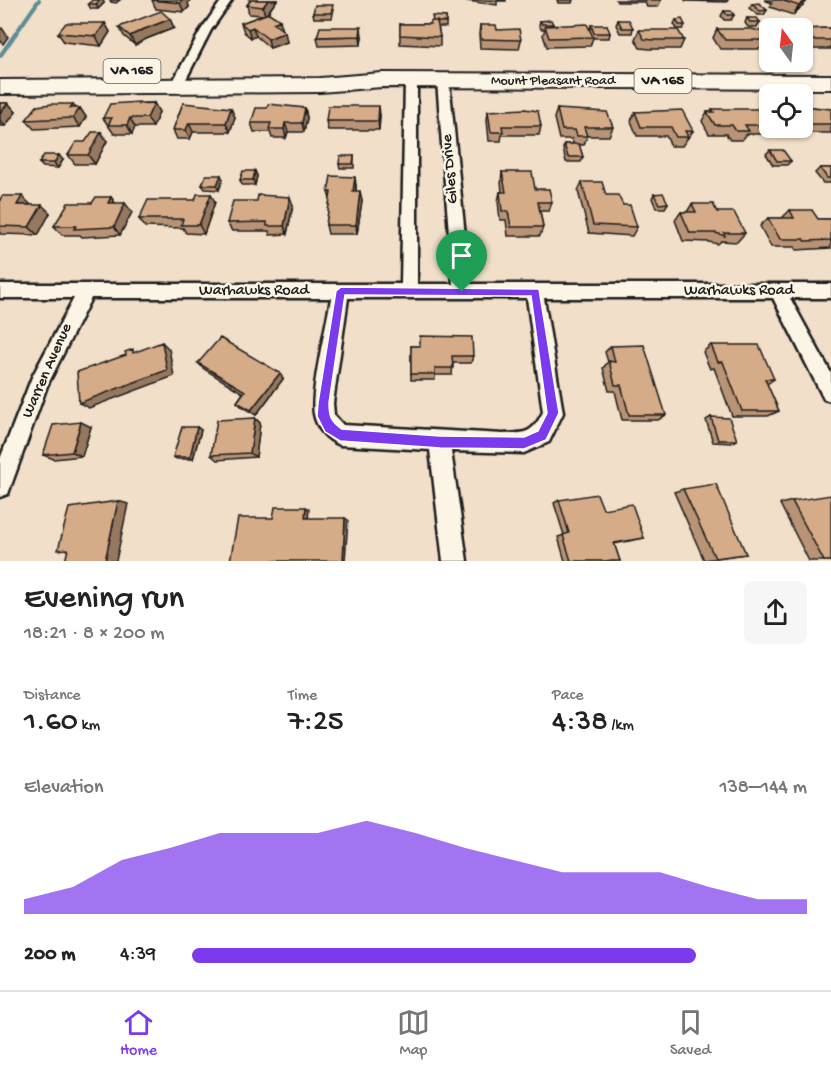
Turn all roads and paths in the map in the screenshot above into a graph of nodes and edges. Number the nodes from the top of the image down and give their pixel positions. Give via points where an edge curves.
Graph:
1 (227, 0) edge
2 (0, 73) edge
3 (181, 79) junction
4 (411, 81) junction
5 (443, 81) junction
6 (831, 82) edge
7 (0, 87) edge
8 (0, 291) edge
9 (86, 291) junction
10 (341, 291) junction
11 (778, 291) junction
12 (831, 291) edge
13 (410, 292) junction
14 (462, 292) junction
15 (535, 292) junction
16 (831, 392) edge
17 (440, 442) junction
18 (0, 486) edge
19 (455, 561) edge

1 - 3 street via 206,30
2 - 3 highway, Mount Pleasant Road / VA 165
3 - 4 highway, Mount Pleasant Road / VA 165 via 321,85
3 - 7 highway, Mount Pleasant Road / VA 165
4 - 5 highway, Mount Pleasant Road / VA 165
4 - 13 street
5 - 6 highway, Mount Pleasant Road / VA 165
5 - 14 street, Giles Drive
8 - 9 street, Warhawks Road
9 - 10 street, Warhawks Road
9 - 18 street, Warren Avenue via 39,384
10 - 13 street, Warhawks Road
10 - 17 street via 323,403 323,416 329,428 340,435
11 - 12 street, Warhawks Road
11 - 15 street, Warhawks Road
11 - 16 street
13 - 14 street, Warhawks Road
14 - 15 street, Warhawks Road
15 - 17 street via 553,413 549,425 542,435 524,443
17 - 19 street

